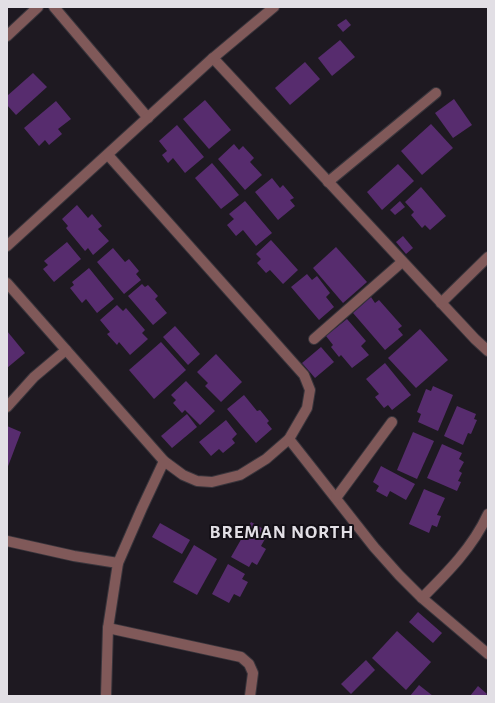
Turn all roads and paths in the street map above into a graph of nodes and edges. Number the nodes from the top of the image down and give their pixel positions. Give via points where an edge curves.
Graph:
1 (38, 7) edge
2 (54, 7) edge
3 (274, 7) edge
4 (7, 36) edge
5 (213, 58) junction
6 (436, 93) dead end
7 (148, 118) junction
8 (108, 155) junction
9 (328, 182) junction
10 (7, 246) edge
11 (488, 257) edge
12 (402, 262) junction
13 (7, 283) edge
14 (441, 304) junction
15 (314, 340) dead end
16 (66, 350) junction
17 (488, 351) edge
18 (7, 407) edge
19 (392, 422) dead end
20 (289, 439) junction
21 (164, 461) junction
22 (336, 498) junction
23 (488, 514) edge
24 (7, 540) edge
25 (118, 564) junction
26 (422, 598) junction
27 (108, 628) junction
28 (488, 654) edge
29 (106, 696) edge
30 (250, 696) edge

1 - 4 street
2 - 7 street
3 - 5 street
5 - 7 street
5 - 9 street
6 - 9 street
7 - 8 street
8 - 10 street
8 - 20 street via 304,375 310,390 307,408
9 - 12 street
11 - 14 street
12 - 14 street
12 - 15 street
13 - 16 street
14 - 17 street
16 - 18 street via 34,377
16 - 21 street
19 - 22 street
20 - 21 street via 266,459 240,475 212,482 197,481 183,475
20 - 22 street
21 - 25 street
22 - 26 street via 374,547
23 - 26 street via 469,546 451,569
24 - 25 street
25 - 27 street
26 - 28 street
27 - 29 street
27 - 30 street via 241,657 253,672

